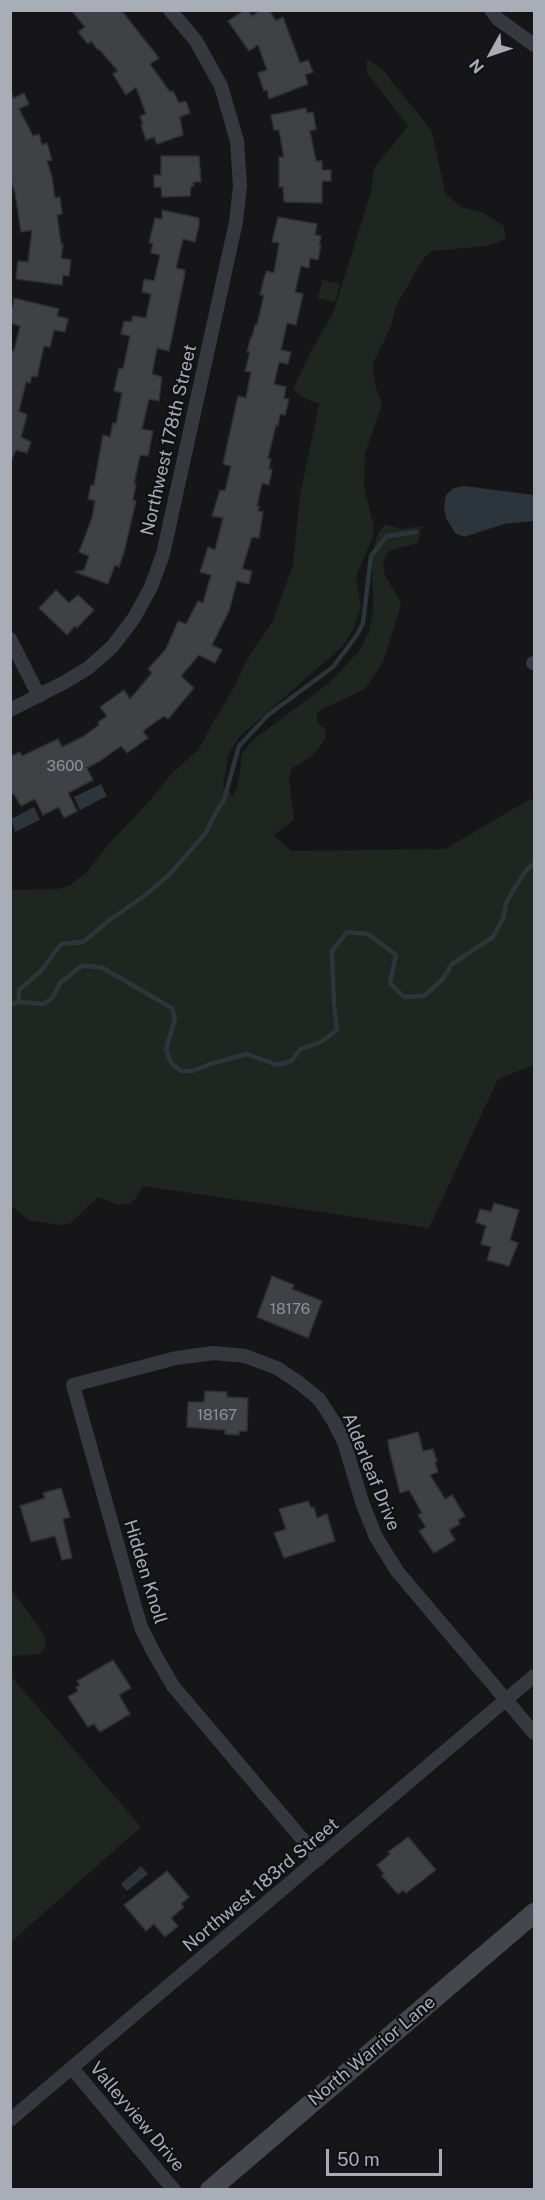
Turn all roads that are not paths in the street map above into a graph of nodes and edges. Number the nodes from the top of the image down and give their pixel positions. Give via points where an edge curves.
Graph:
1 (170, 10) edge
2 (491, 10) edge
3 (534, 45) edge
4 (10, 639) edge
5 (39, 696) junction
6 (10, 710) edge
7 (74, 1384) joint
8 (534, 1676) edge
9 (507, 1700) junction
10 (534, 1732) edge
11 (319, 1859) junction
12 (534, 1913) edge
13 (72, 2068) junction
14 (10, 2120) edge
15 (174, 2190) edge
16 (210, 2190) edge

1 - 5 street, Northwest 178th Street via 196,41 221,86 237,141 240,186 236,222 163,554 151,587 112,647 88,668
2 - 3 street
4 - 5 street
5 - 6 street, Northwest 178th Street
7 - 9 street, Alderleaf Drive via 176,1358 214,1353 245,1356 277,1368 298,1382 319,1399 334,1422 376,1537 397,1570
7 - 11 street, Hidden Knoll via 141,1627 155,1655 173,1686
8 - 9 street, Northwest 183rd Street
9 - 10 street, Alderleaf Drive
9 - 11 street, Northwest 183rd Street
11 - 13 street, Northwest 183rd Street
12 - 16 street, North Warrior Lane
13 - 14 street, Northwest 183rd Street
13 - 15 street, Valleyview Drive

